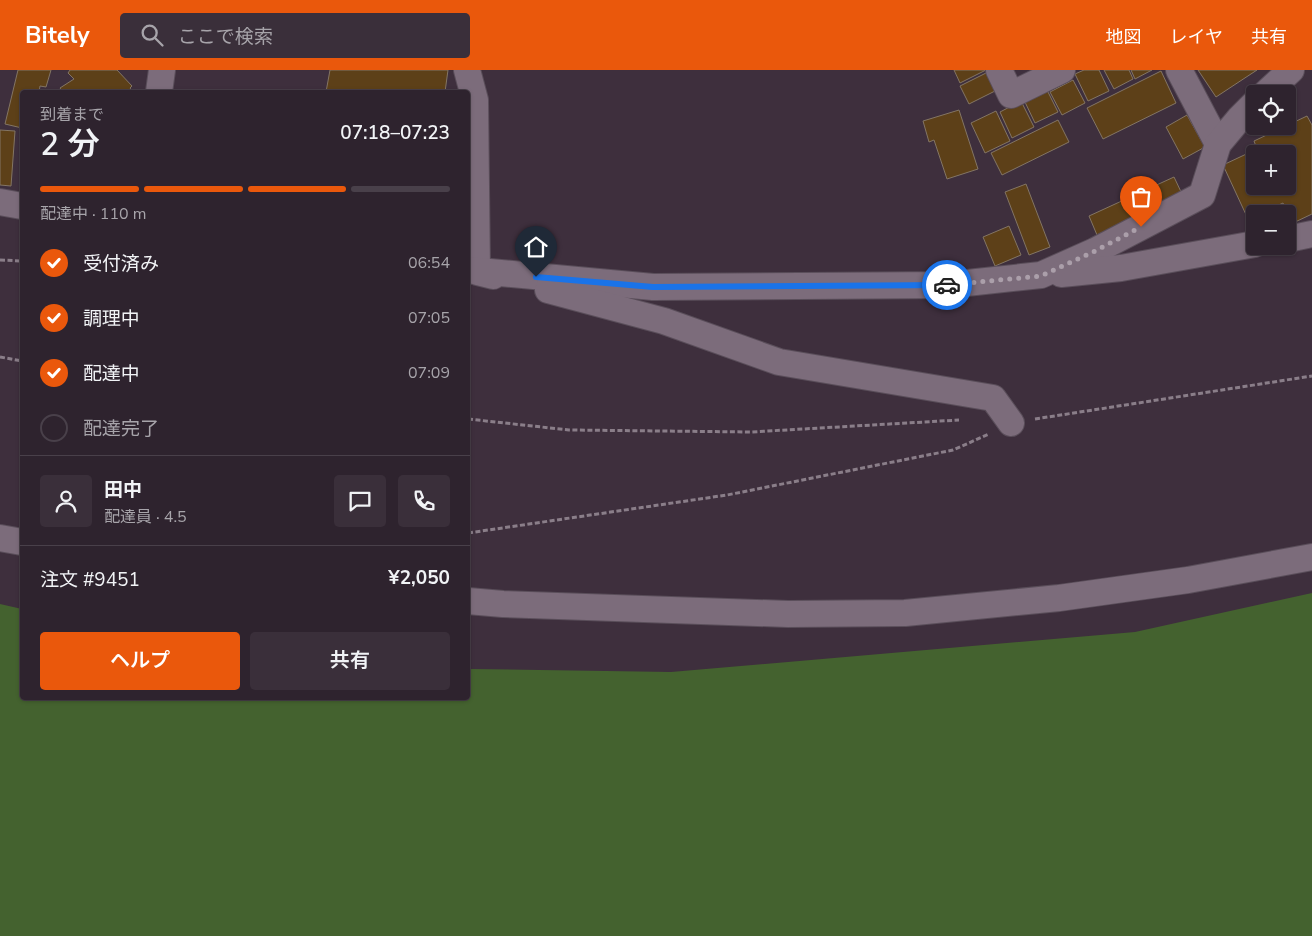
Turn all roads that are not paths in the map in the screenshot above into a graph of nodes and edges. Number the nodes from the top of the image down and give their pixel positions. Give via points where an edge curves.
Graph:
1 (162, 70) edge
2 (468, 70) edge
3 (999, 70) edge
4 (1062, 70) edge
5 (1179, 70) edge
6 (1290, 70) edge
7 (1274, 85) edge
8 (160, 90) edge
9 (1246, 112) edge
10 (1218, 144) junction
11 (0, 202) edge
12 (20, 206) edge
13 (1312, 234) edge
14 (1296, 237) edge
15 (1246, 246) edge
16 (472, 271) edge
17 (1041, 276) junction
18 (1012, 423) road end
19 (0, 538) edge
20 (20, 542) edge
21 (1312, 557) edge
22 (470, 601) edge

1 - 8 street
2 - 16 street via 475,100
3 - 4 street via 1011,95
5 - 10 street
6 - 7 street
9 - 10 street
10 - 17 street via 1202,195
11 - 12 street
13 - 14 street
15 - 17 street via 1121,268
16 - 17 street via 653,287 948,285
16 - 18 street via 664,321 780,362 993,398
19 - 20 street
21 - 22 street via 1188,580 1068,597 905,613 779,614

